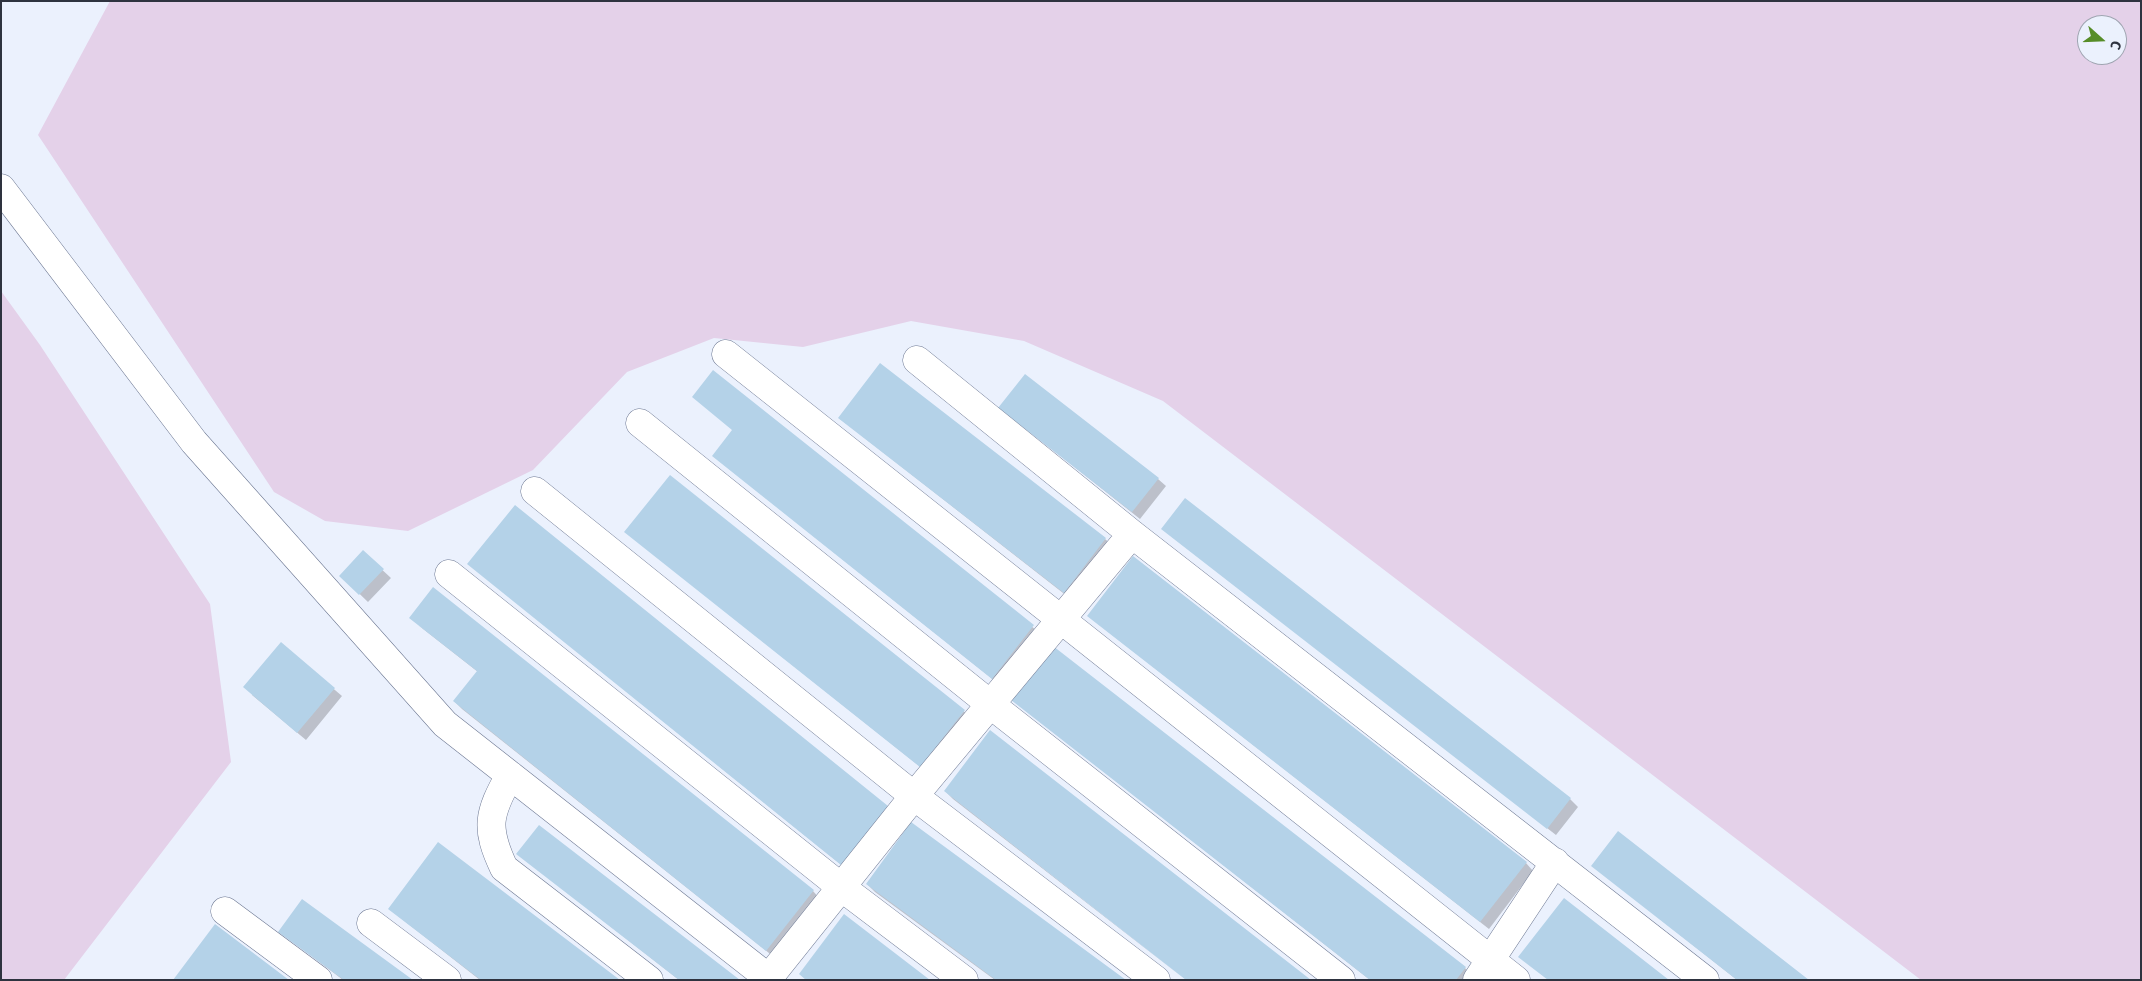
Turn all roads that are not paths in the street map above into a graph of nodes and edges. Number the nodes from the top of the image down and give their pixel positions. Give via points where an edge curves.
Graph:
1 (1, 188) edge
2 (726, 354) dead end
3 (917, 360) dead end
4 (640, 423) dead end
5 (535, 491) dead end
6 (1132, 534) junction
7 (449, 574) dead end
8 (1060, 621) junction
9 (990, 704) junction
10 (510, 775) junction
11 (914, 796) junction
12 (1555, 862) junction
13 (840, 887) junction
14 (226, 911) dead end
15 (371, 923) dead end
16 (1484, 970) edge
17 (769, 979) edge
18 (318, 980) edge
19 (447, 980) edge
20 (649, 980) edge
21 (964, 980) edge
22 (1156, 980) edge
23 (1341, 980) edge
24 (1516, 980) edge
25 (1705, 980) edge

1 - 10 street via 194,442 445,724
2 - 8 street
3 - 6 street
4 - 9 street
5 - 11 street
6 - 8 street
6 - 12 street
7 - 13 street
8 - 9 street
8 - 16 street
9 - 11 street
9 - 23 street
10 - 17 street
10 - 20 street via 497,798 491,823 493,845 504,868
11 - 13 street
11 - 22 street
12 - 16 street
12 - 25 street
13 - 17 street
13 - 21 street
14 - 18 street
15 - 19 street
16 - 24 street

